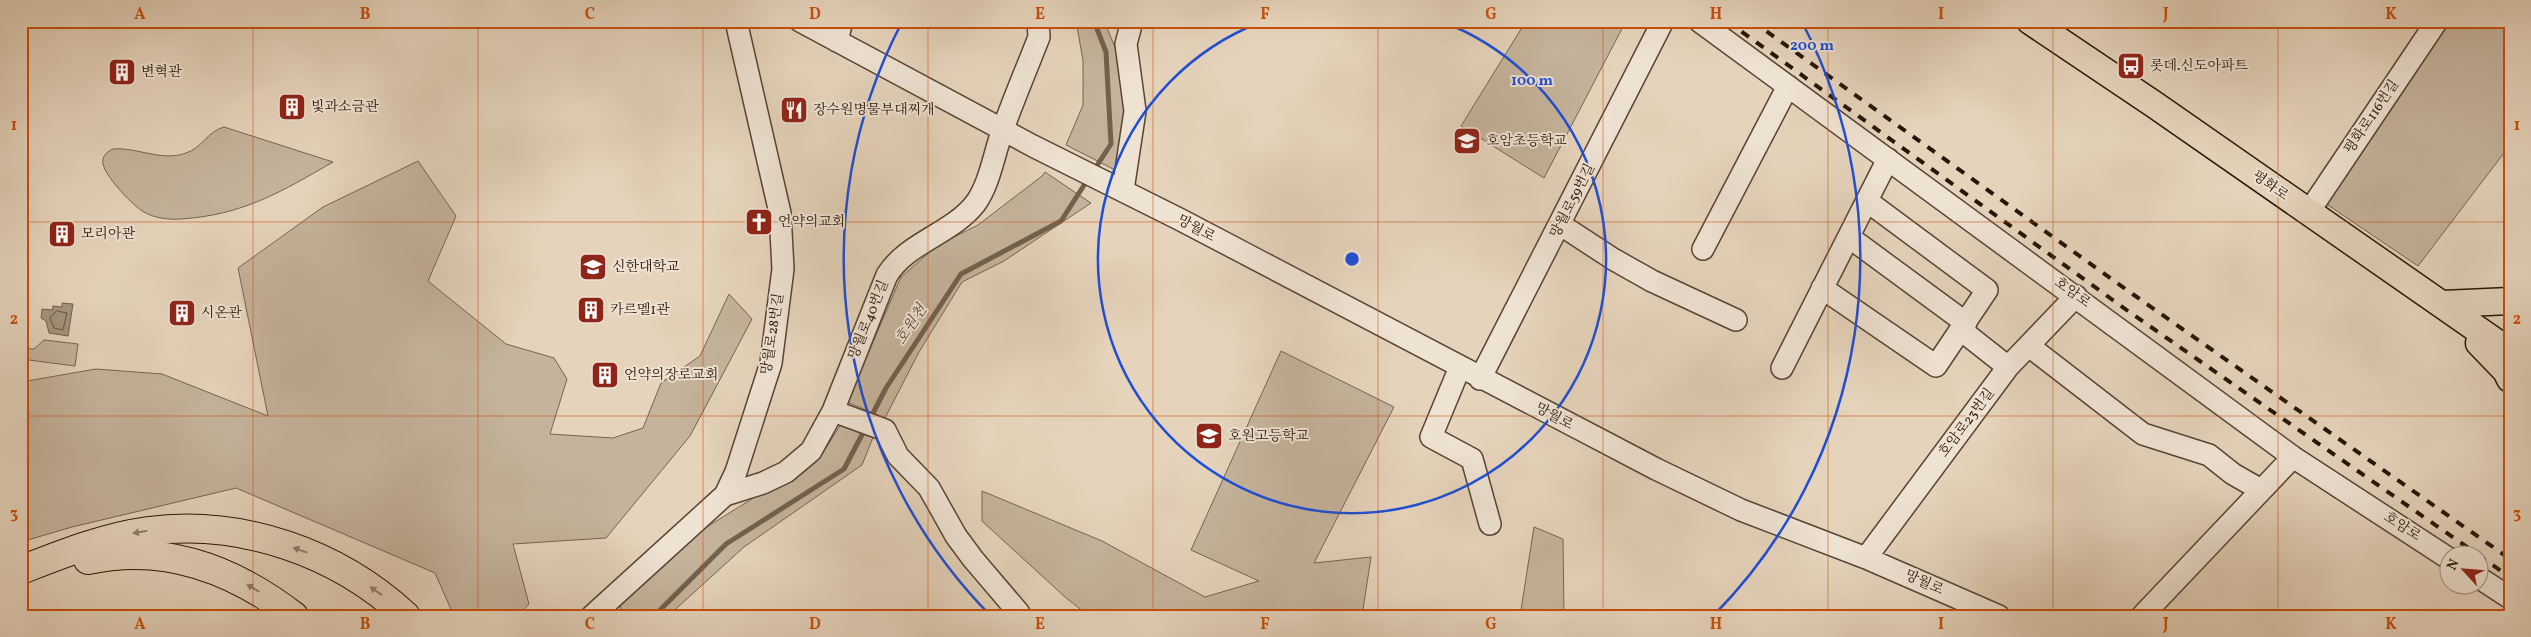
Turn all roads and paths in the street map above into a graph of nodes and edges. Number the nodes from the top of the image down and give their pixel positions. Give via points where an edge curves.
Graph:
1 (736, 21) edge
2 (800, 21) edge
3 (1038, 21) edge
4 (1116, 21) edge
5 (1132, 21) edge
6 (1663, 21) edge
7 (1699, 21) edge
8 (2030, 21) edge
9 (2437, 21) edge
10 (839, 31) edge
11 (1126, 44) junction
12 (1788, 86) junction
13 (1003, 129) junction
14 (1888, 159) junction
15 (1123, 190) junction
16 (1866, 201) junction
17 (2308, 212) junction
18 (1561, 224) junction
19 (1849, 237) junction
20 (1704, 249) dead end
21 (1822, 288) junction
22 (2076, 296) junction
23 (2510, 301) edge
24 (2443, 304) junction
25 (1736, 320) dead end
26 (1964, 326) junction
27 (2029, 346) junction
28 (2510, 352) edge
29 (1460, 367) junction
30 (2008, 367) junction
31 (1782, 368) dead end
32 (1480, 379) junction
33 (2510, 379) edge
34 (833, 411) junction
35 (2293, 457) junction
36 (2262, 490) junction
37 (724, 495) junction
38 (1490, 524) dead end
39 (2438, 551) edge
40 (1866, 558) junction
41 (21, 570) edge
42 (21, 576) edge
43 (2488, 584) edge
44 (2510, 598) edge
45 (1019, 613) dead end
46 (294, 616) edge
47 (406, 616) edge
48 (592, 616) edge
49 (1999, 616) edge
50 (2142, 616) edge

1 - 37 street, 망월로28번길 via 780,213 783,270 771,363 736,472
2 - 10 street
3 - 13 street, 망월로40번길 via 1039,37
4 - 11 street
5 - 11 street
6 - 18 street, 망월로59번길
7 - 12 street, 호암로
8 - 17 main road, 평화로
9 - 17 street, 평화로116번길
10 - 13 street
11 - 15 street via 1135,111
12 - 14 street, 호암로
12 - 20 street
13 - 15 street, 망월로
13 - 34 street, 망월로40번길 via 981,194 974,204 904,256 887,275
14 - 16 street
14 - 22 street, 호암로
15 - 29 street, 망월로
16 - 19 street
16 - 26 street via 1987,290
17 - 24 main road, 평화로
18 - 25 street via 1652,281
18 - 32 street, 망월로59번길
19 - 21 street
19 - 26 street
21 - 26 street via 1936,366
21 - 31 street
22 - 27 street, 호암로23번길
22 - 35 street, 호암로
23 - 24 main road
24 - 28 main road, 평화로
24 - 33 main road
26 - 30 street
27 - 30 street, 호암로23번길
27 - 36 street via 2143,434 2208,455
29 - 32 street, 망월로
29 - 38 street via 1431,437 1472,459
30 - 40 street, 호암로23번길
32 - 40 street, 망월로 via 1741,510
34 - 37 street, 망월로40번길 via 811,451 800,462 763,483
34 - 45 street via 885,430 898,456 929,488 967,551
35 - 36 street
35 - 39 street, 호암로
36 - 50 street
37 - 48 street, 망월로28번길
40 - 49 street, 망월로
47 -> 41 highway via 344,571 305,552 266,539 228,532 182,528 147,531 109,539
46 -> 42 highway via 231,576 204,565 151,554 111,556
43 - 44 street

